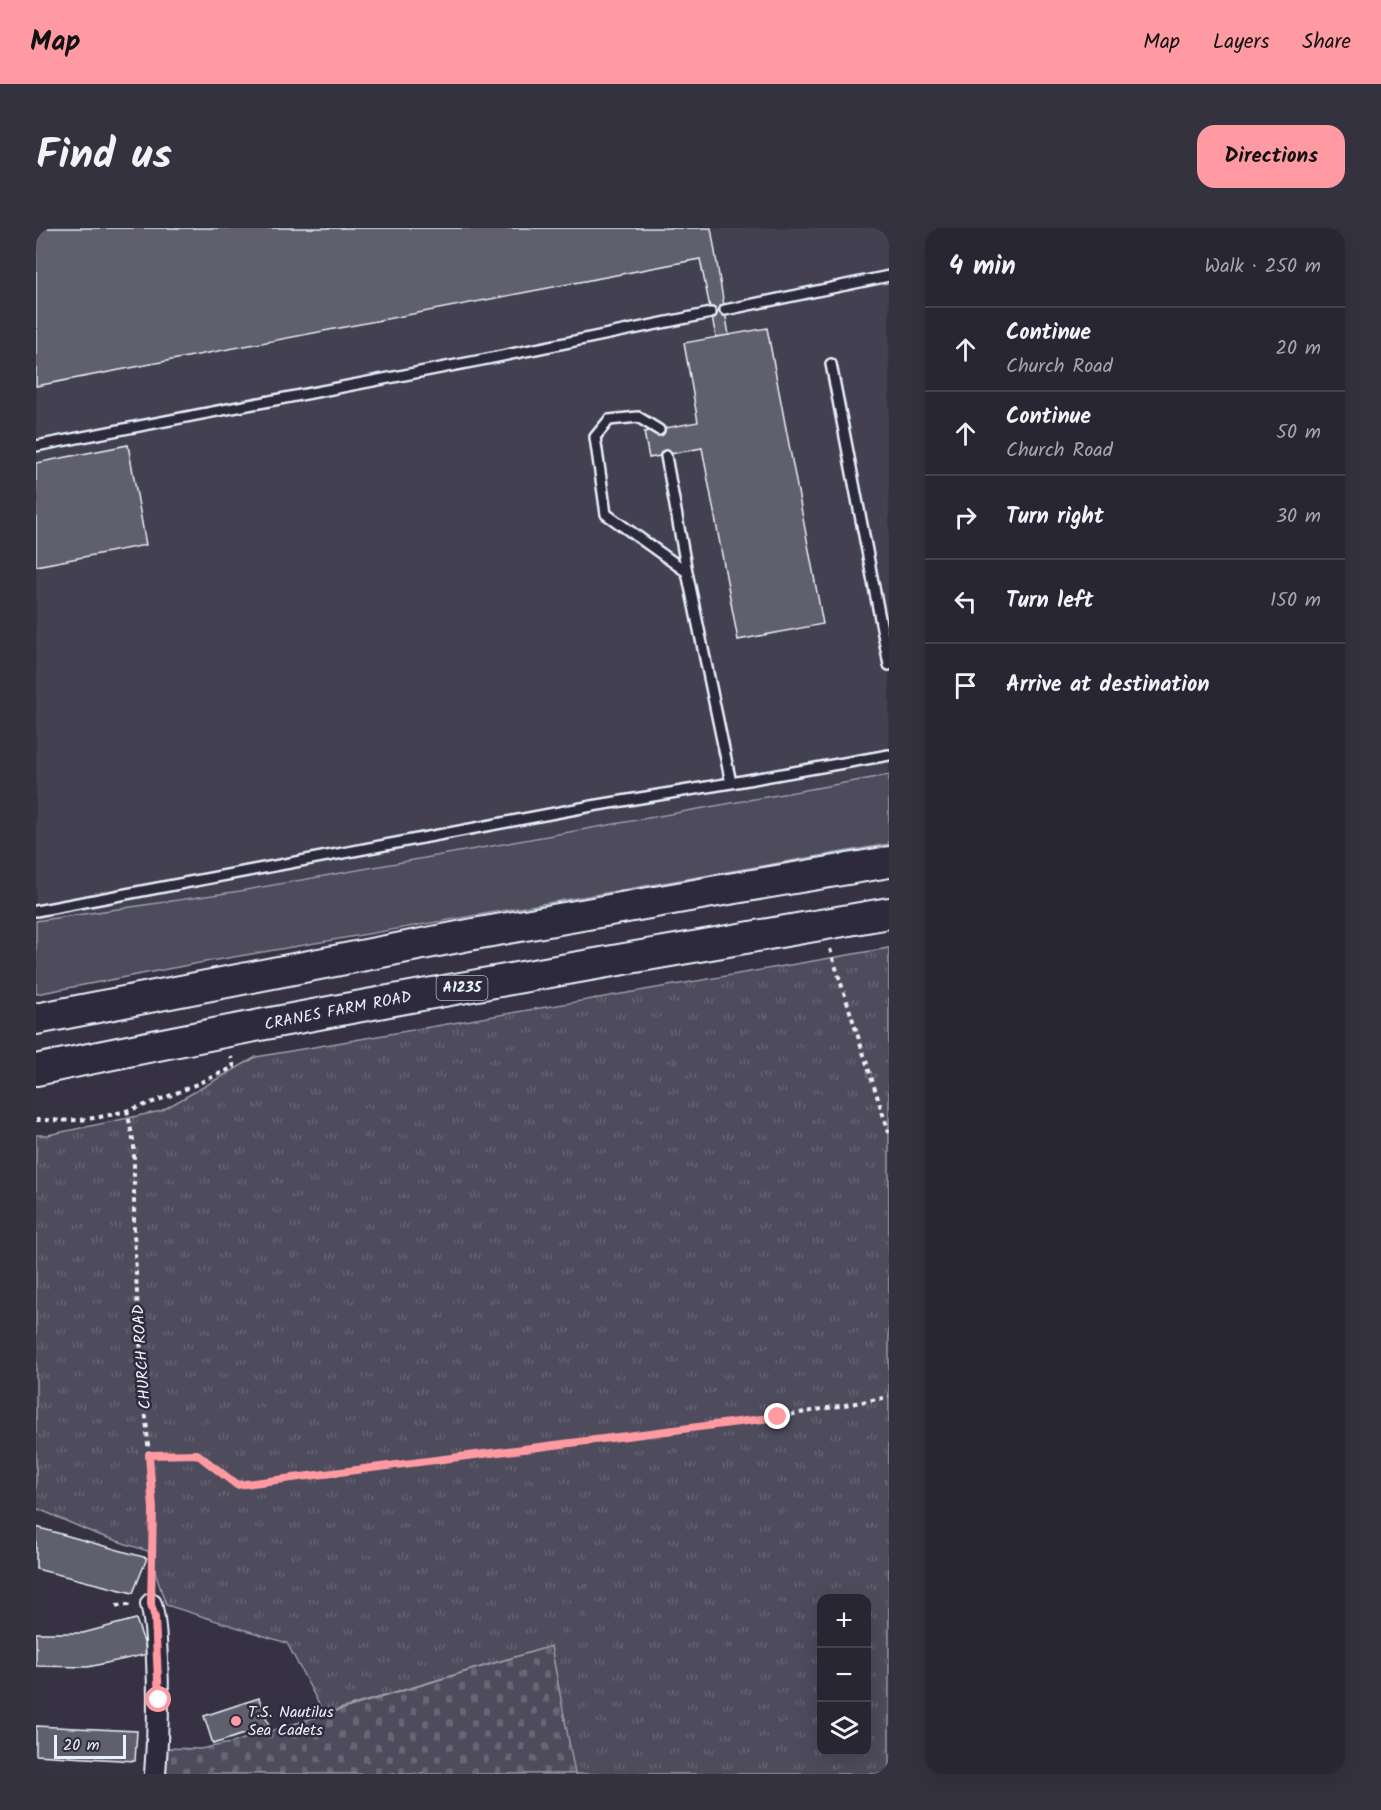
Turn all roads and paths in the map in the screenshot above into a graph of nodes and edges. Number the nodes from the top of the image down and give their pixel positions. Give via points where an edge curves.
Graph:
1 (889, 276) edge
2 (725, 310) dead end
3 (711, 313) dead end
4 (831, 364) dead end
5 (659, 430) dead end
6 (36, 446) edge
7 (666, 456) dead end
8 (687, 572) junction
9 (889, 665) edge
10 (889, 755) edge
11 (731, 783) junction
12 (889, 862) edge
13 (36, 911) edge
14 (889, 913) edge
15 (823, 925) junction
16 (36, 1019) edge
17 (234, 1066) dead end
18 (36, 1070) edge
19 (127, 1110) junction
20 (36, 1120) edge
21 (889, 1133) edge
22 (889, 1397) edge
23 (149, 1455) junction
24 (153, 1611) joint
25 (155, 1774) edge

1 - 2 lane
3 - 6 lane
4 - 9 lane
5 - 8 lane via 638,417 609,420 595,437 606,514
7 - 8 lane
8 - 11 lane
10 - 11 lane
11 - 13 lane
12 - 16 main road via 474,934
14 - 15 main road, CRANES FARM ROAD / A1235
15 - 18 main road, CRANES FARM ROAD / A1235 via 485,983
15 - 21 path
17 - 19 path via 194,1086
19 - 20 path via 76,1120
19 - 23 path, CHURCH ROAD via 134,1145 134,1233
22 - 23 path via 778,1417 237,1485 197,1454
23 - 24 path, CHURCH ROAD
24 - 25 street via 159,1724

